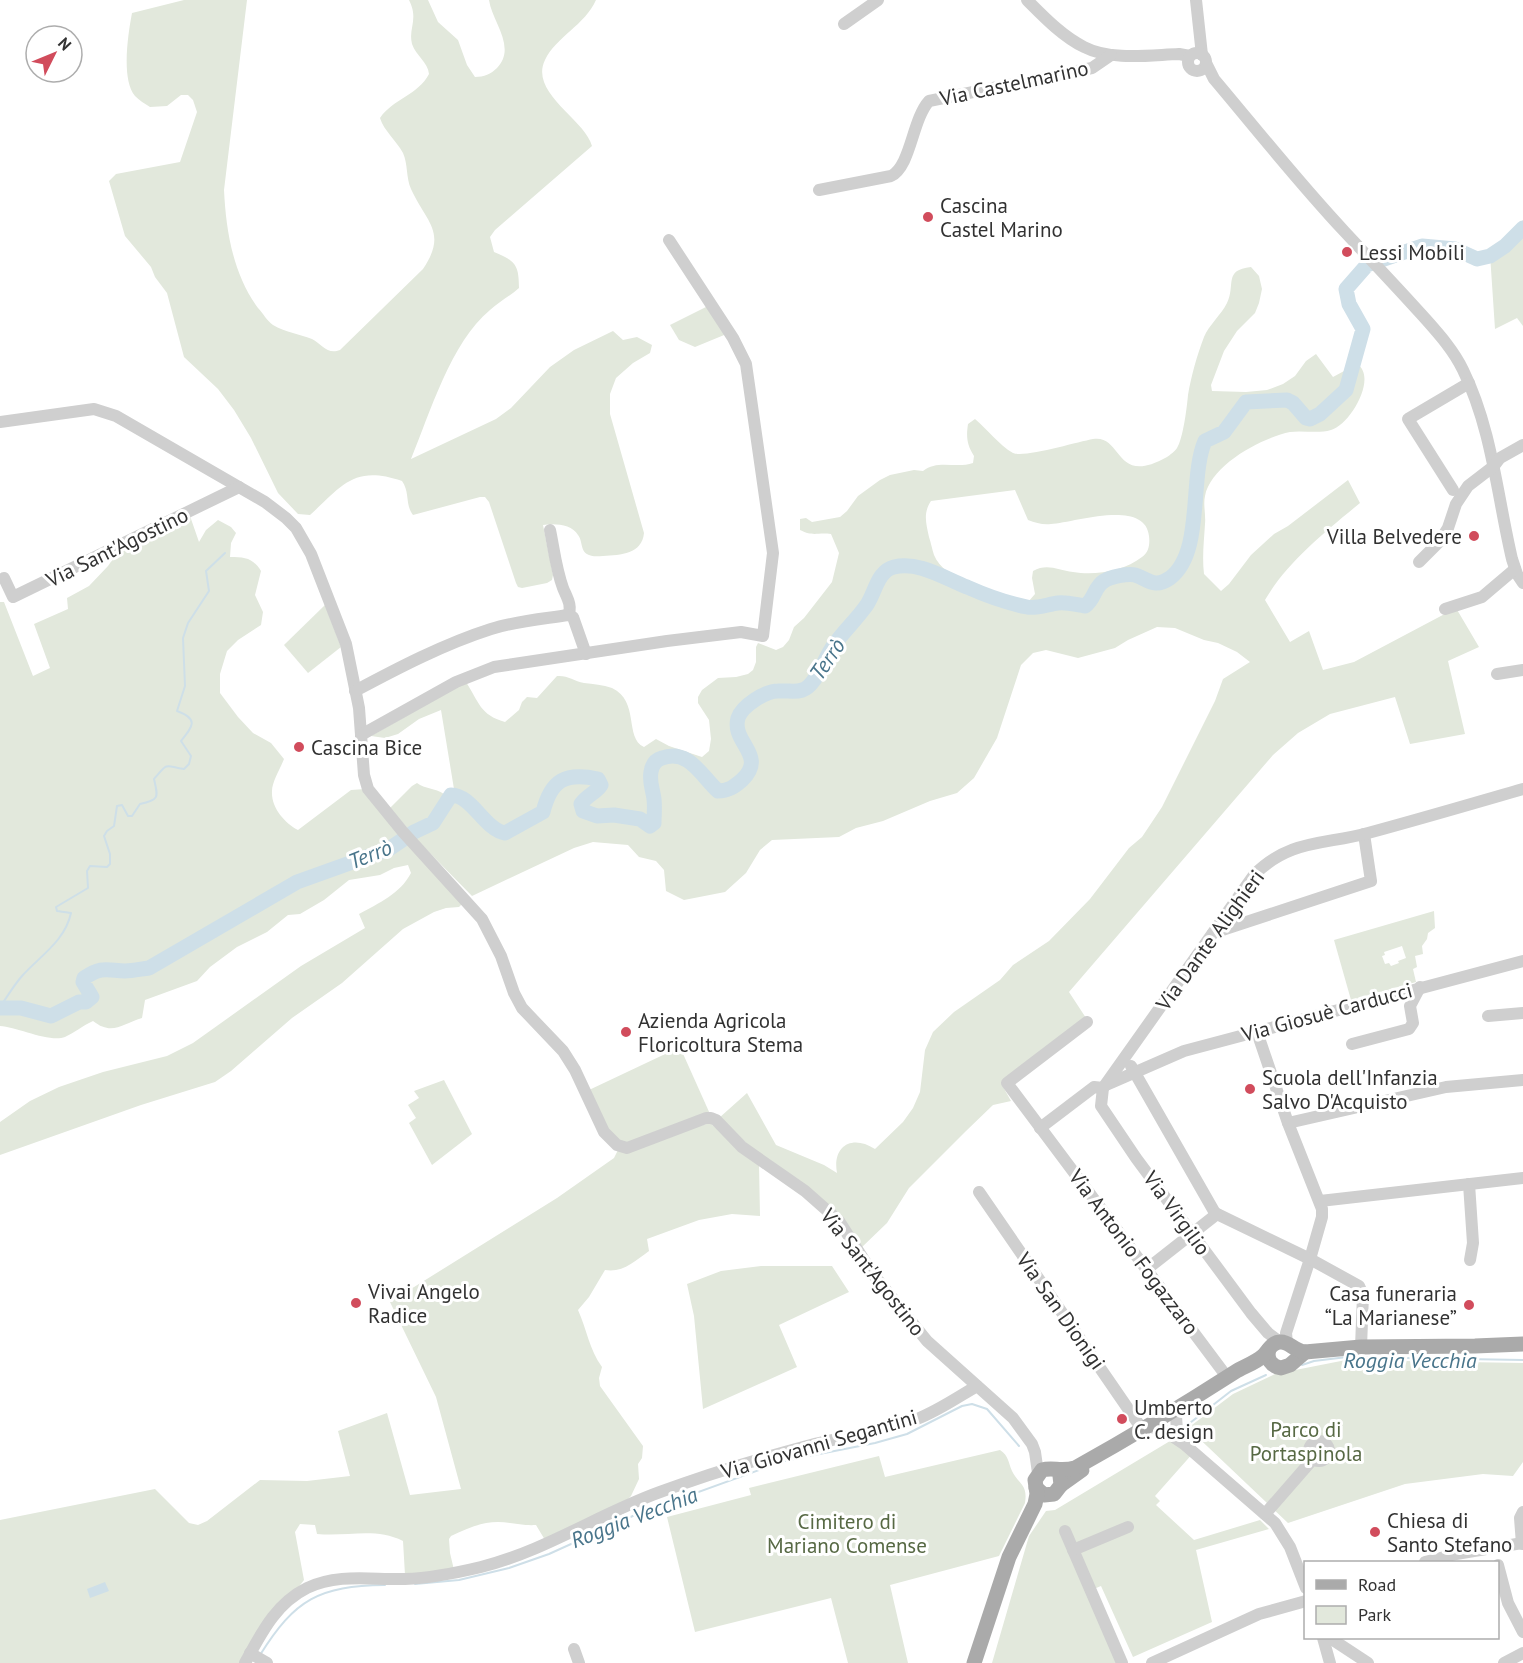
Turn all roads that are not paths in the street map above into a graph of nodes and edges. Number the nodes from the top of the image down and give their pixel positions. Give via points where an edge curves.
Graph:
1 (878, 0) edge
2 (1027, 0) edge
3 (1196, 0) edge
4 (844, 24) dead end
5 (1111, 55) junction
6 (1196, 60) junction
7 (819, 190) dead end
8 (669, 240) dead end
9 (1469, 383) junction
10 (0, 422) edge
11 (1523, 445) edge
12 (1494, 466) junction
13 (239, 487) junction
14 (1452, 490) dead end
15 (550, 530) dead end
16 (1419, 562) dead end
17 (1515, 569) junction
18 (4, 578) dead end
19 (1523, 583) edge
20 (1445, 609) dead end
21 (568, 615) junction
22 (586, 654) junction
23 (1523, 670) edge
24 (1497, 674) dead end
25 (355, 691) junction
26 (361, 735) junction
27 (1523, 789) edge
28 (1364, 834) junction
29 (1213, 933) junction
30 (1523, 961) edge
31 (1420, 987) junction
32 (1523, 1013) edge
33 (1488, 1016) dead end
34 (1087, 1023) dead end
35 (1257, 1032) junction
36 (1352, 1044) dead end
37 (1126, 1058) junction
38 (1134, 1072) junction
39 (1523, 1080) edge
40 (1104, 1087) junction
41 (1288, 1123) junction
42 (1040, 1128) junction
43 (1523, 1178) edge
44 (1469, 1185) junction
45 (979, 1192) dead end
46 (1320, 1202) junction
47 (1217, 1214) junction
48 (1192, 1234) junction
49 (1310, 1259) junction
50 (1470, 1260) dead end
51 (1147, 1269) junction
52 (1523, 1344) edge
53 (1475, 1346) junction
54 (1361, 1347) junction
55 (1282, 1349) junction
56 (1523, 1349) edge
57 (1227, 1377) junction
58 (977, 1386) junction
59 (1176, 1416) junction
60 (1148, 1429) junction
61 (1184, 1444) junction
62 (1313, 1459) dead end
63 (1045, 1475) junction
64 (1056, 1490) junction
65 (1523, 1512) edge
66 (1265, 1514) junction
67 (1128, 1527) dead end
68 (1065, 1531) dead end
69 (1523, 1544) edge
70 (1488, 1548) junction
71 (1073, 1550) junction
72 (1433, 1561) edge
73 (1495, 1561) edge
74 (1499, 1571) edge
75 (1304, 1585) edge
76 (1304, 1601) edge
77 (1523, 1632) edge
78 (1323, 1639) edge
79 (1332, 1639) edge
80 (574, 1649) dead end
81 (1523, 1653) edge
82 (247, 1658) edge
83 (267, 1663) edge
84 (579, 1663) edge
85 (974, 1663) edge
86 (979, 1663) edge
87 (1122, 1663) edge
88 (1152, 1663) edge
89 (1330, 1663) edge
90 (1368, 1663) edge
91 (1504, 1663) edge

1 - 4 street
2 - 5 street via 1066,36 1085,48
3 - 6 street via 1200,36
5 - 6 street via 1169,55
5 - 7 street, Via Castelmarino via 1092,68 929,101 918,116 899,171 891,176
6 - 9 street via 1446,344
8 - 22 street via 734,338 746,364 773,553 763,636 741,632
9 - 12 street
9 - 14 street via 1408,419
10 - 13 street, Via Sant'Agostino via 94,409 129,422
11 - 12 street
12 - 16 street via 1468,486 1440,541
12 - 17 street
13 - 18 street, Via Sant'Agostino via 13,597
13 - 25 street, Via Sant'Agostino via 286,518 311,554 346,644
15 - 21 street via 570,606
17 - 19 street
17 - 20 street via 1482,597
21 - 22 street via 575,619
21 - 25 street via 491,629
22 - 26 street via 494,667 456,682
23 - 24 street
25 - 26 street, Via Sant'Agostino
26 - 58 street, Via Sant'Agostino via 368,789 482,919 522,1008 563,1051 604,1132 627,1148 706,1118 716,1120 742,1147 835,1217 919,1332
27 - 28 street, Via Dante Alighieri
28 - 29 street, Via Dante Alighieri via 1318,842 1274,858 1254,875
28 - 29 street via 1371,880
29 - 37 street, Via Dante Alighieri
30 - 31 street, Via Giosuè Carducci
31 - 35 street, Via Giosuè Carducci
31 - 36 street via 1410,1006 1413,1023 1409,1029
32 - 33 street
34 - 42 street, Via Antonio Fogazzaro via 1007,1083
35 - 38 street, Via Giosuè Carducci via 1184,1051
35 - 41 street
37 - 38 street
37 - 40 street, Via Dante Alighieri
38 - 40 street, Via Giosuè Carducci
38 - 47 street
39 - 41 street via 1446,1087
40 - 42 street via 1094,1087
40 - 48 street, Via Virgilio via 1101,1106
41 - 46 street
42 - 51 street, Via Antonio Fogazzaro
43 - 44 street
44 - 46 street
44 - 50 street via 1473,1243
45 - 60 street, Via San Dionigi
46 - 49 street via 1322,1217
47 - 48 street
47 - 49 street
48 - 51 street
48 - 55 street, Via Virgilio
49 - 54 street via 1362,1288
49 - 55 street
51 - 57 street, Via Antonio Fogazzaro
52 - 53 main road
53 - 54 main road
53 - 56 main road
54 - 55 main road
55 - 57 main road
55 - 59 main road
57 - 60 main road
58 - 63 street, Via Sant'Agostino via 1013,1418
58 - 82 street, Via Giovanni Segantini via 918,1418 864,1435 809,1445 660,1492 491,1565 434,1577 351,1578 314,1585 279,1608
59 - 60 main road
59 - 61 street via 1177,1431
60 - 61 street via 1163,1430
60 - 63 main road via 1075,1468
60 - 64 main road
61 - 66 street
62 - 66 street
63 - 64 main road via 1060,1476
63 - 64 main road via 1044,1495
63 - 85 main road via 1009,1557
64 - 86 main road via 1038,1507 1015,1551
65 - 69 street
66 - 75 street via 1286,1539
67 - 71 street
68 - 71 street
69 - 70 street
70 - 72 street
70 - 73 street
71 - 87 street
74 - 77 street via 1508,1603
76 - 88 street via 1259,1614
78 - 89 street
79 - 90 street
80 - 84 street
81 - 91 street
82 - 83 street

